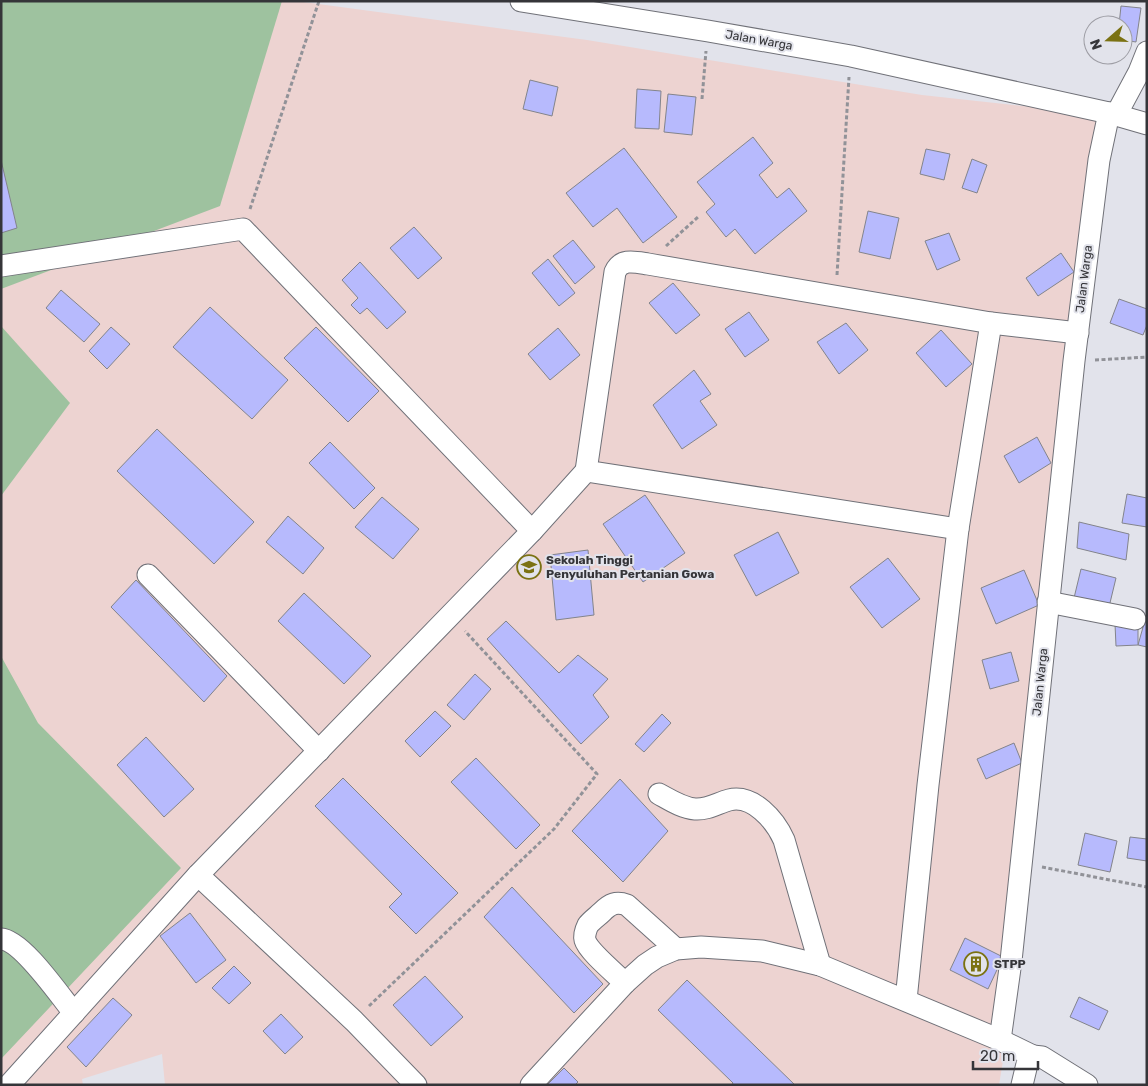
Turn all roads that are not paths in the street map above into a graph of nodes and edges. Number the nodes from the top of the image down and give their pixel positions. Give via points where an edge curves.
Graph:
1 (521, 1) edge
2 (1147, 52) edge
3 (1112, 114) junction
4 (1147, 124) edge
5 (1, 266) edge
6 (992, 323) junction
7 (1078, 333) junction
8 (586, 471) junction
9 (958, 529) junction
10 (532, 531) junction
11 (148, 574) dead end
12 (1048, 602) junction
13 (1134, 619) dead end
14 (319, 752) junction
15 (659, 794) dead end
16 (198, 875) junction
17 (1, 939) edge
18 (676, 949) junction
19 (820, 964) junction
20 (625, 983) junction
21 (906, 1000) junction
22 (74, 1013) junction
23 (1000, 1040) junction
24 (1033, 1056) junction
25 (9, 1085) edge
26 (416, 1085) edge
27 (531, 1085) edge
28 (1022, 1085) edge
29 (1087, 1085) edge

1 - 3 street, Jalan Warga via 850,56
2 - 3 street via 1139,72
3 - 4 street
3 - 7 street, Jalan Warga via 1099,160
5 - 10 street via 243,229
6 - 7 street
6 - 8 street via 648,264 621,263 615,272
6 - 9 street
7 - 12 street, Jalan Warga
8 - 9 street
8 - 10 street
9 - 21 street
10 - 14 street
11 - 14 street
12 - 13 street
12 - 23 street, Jalan Warga
14 - 16 street
15 - 19 street via 695,809 738,798 748,801 770,818 784,840
16 - 22 street
16 - 26 street via 354,1021
17 - 22 street via 14,944 35,963
18 - 19 street via 701,947 762,951
18 - 20 street via 657,957
18 - 20 street via 626,905 613,903 608,906 588,925 585,941
19 - 21 street
20 - 27 street
21 - 23 street
22 - 25 street
23 - 24 street
24 - 28 street via 1026,1064
24 - 29 street via 1042,1057

